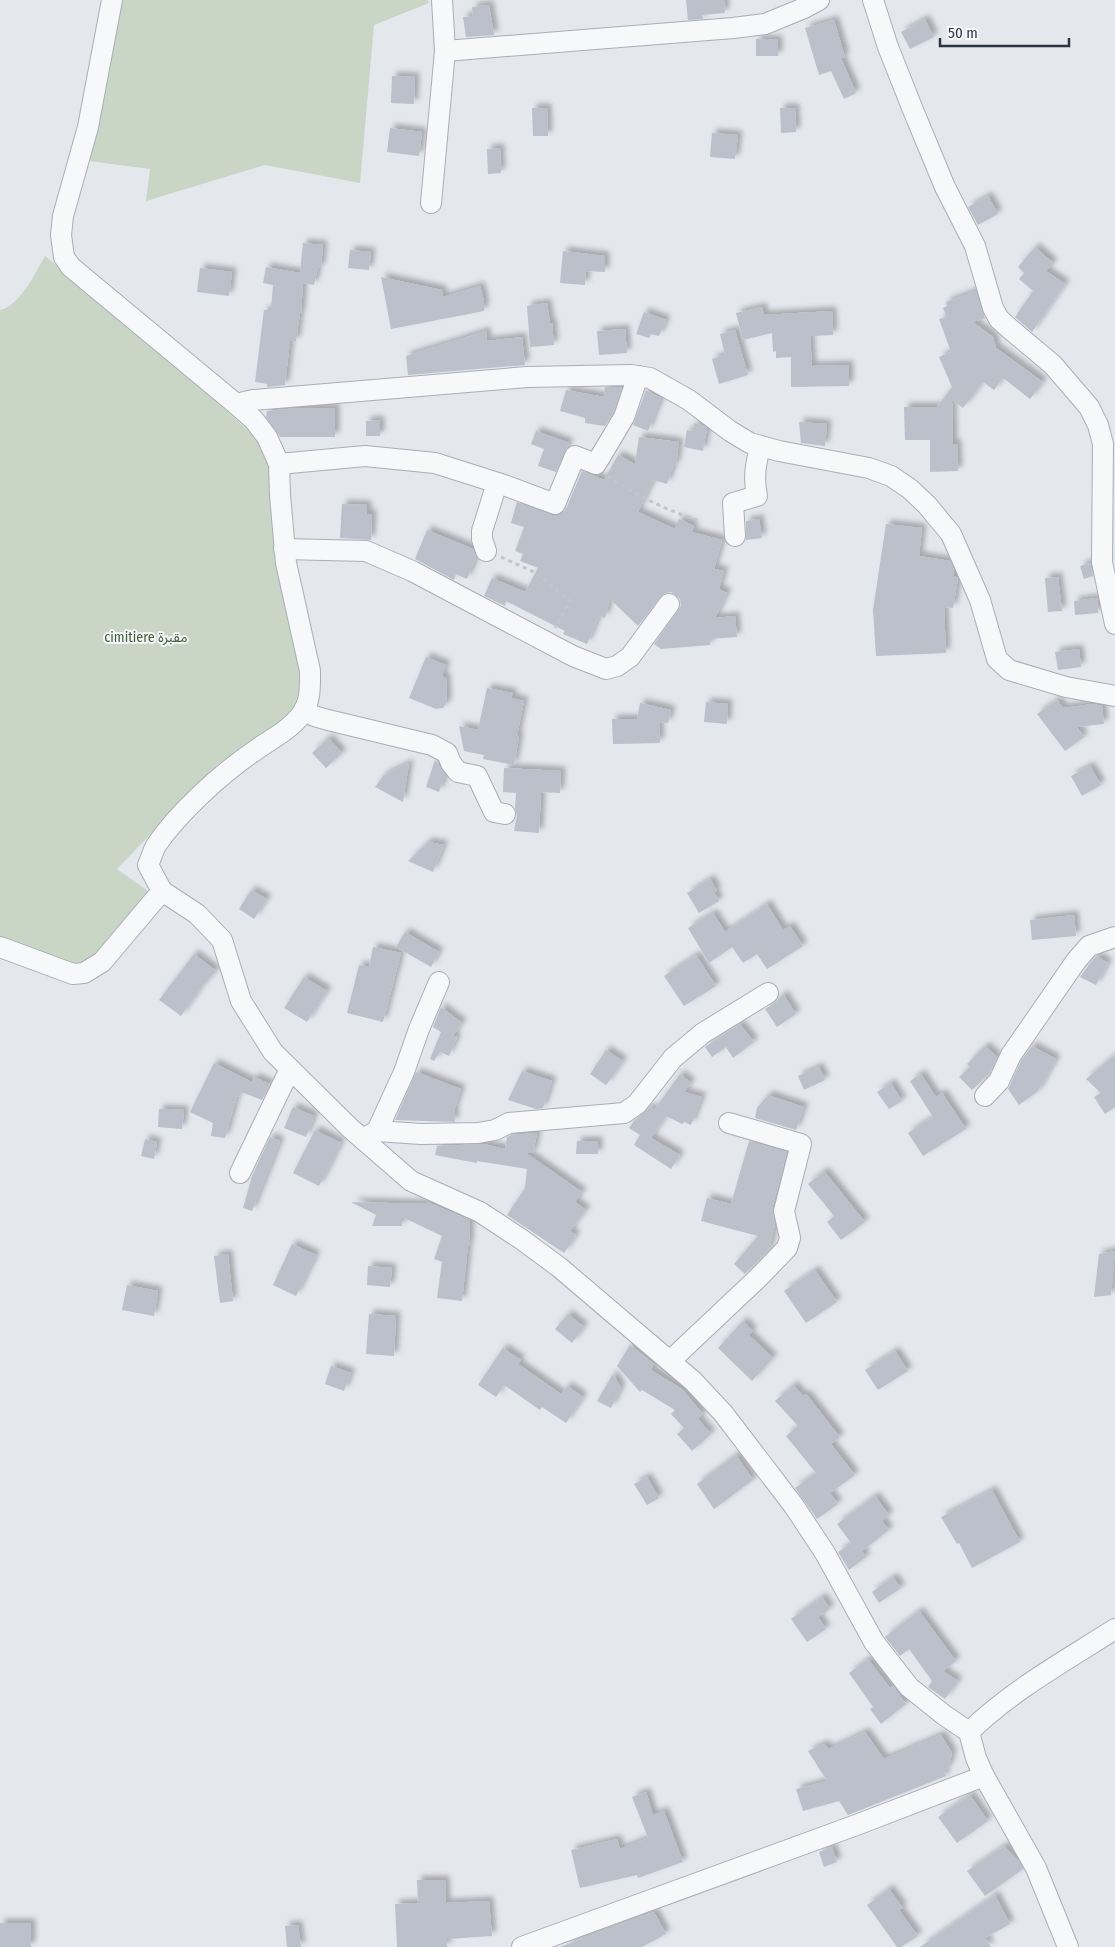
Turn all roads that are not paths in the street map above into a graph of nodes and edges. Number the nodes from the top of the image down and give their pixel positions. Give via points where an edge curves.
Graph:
1 (112, 0) edge
2 (442, 0) edge
3 (819, 0) edge
4 (873, 0) edge
5 (444, 52) junction
6 (431, 203) dead end
7 (638, 376) junction
8 (236, 404) junction
9 (760, 446) junction
10 (279, 464) junction
11 (496, 483) junction
12 (735, 536) dead end
13 (284, 549) junction
14 (486, 551) road end
15 (669, 604) dead end
16 (1115, 624) edge
17 (1115, 696) edge
18 (304, 710) junction
19 (505, 814) dead end
20 (162, 891) junction
21 (1115, 937) edge
22 (0, 948) edge
23 (439, 982) dead end
24 (768, 993) dead end
25 (290, 1069) junction
26 (985, 1096) dead end
27 (729, 1123) dead end
28 (370, 1135) junction
29 (240, 1173) dead end
30 (670, 1361) junction
31 (1115, 1629) edge
32 (969, 1732) junction
33 (984, 1776) junction
34 (522, 1947) edge
35 (1068, 1947) edge

1 - 8 street via 88,127 63,216 60,235 64,257 71,267
2 - 5 street
3 - 5 street via 766,24
4 - 16 street via 916,118 975,246 993,308 999,319 1053,364 1089,407 1098,425 1103,444 1102,562
5 - 6 street
7 - 8 street via 527,377 286,396
7 - 9 street via 669,388 730,431
7 - 11 street via 624,417 596,464 575,456 555,504
8 - 10 street via 267,437
9 - 12 street via 754,469 757,496 733,503
9 - 17 street via 869,468 891,476 910,489 950,534 980,600 997,659 1009,670 1066,687
10 - 11 street via 365,456 435,463
10 - 13 street
11 - 14 street via 482,531
13 - 15 street via 366,550 606,669 630,657
13 - 18 street via 310,671 308,703
18 - 19 street via 328,720 432,745 446,753 458,772 477,776 494,812
18 - 20 street via 291,726 230,768 179,818 156,846 148,866
20 - 22 street via 102,962 84,973 73,974
20 - 25 street via 197,914 222,940 241,1001 273,1052
21 - 26 street via 1089,946 1076,961 1011,1055 999,1081
23 - 28 street via 418,1029 404,1072
24 - 28 street via 703,1033 673,1058 637,1104 624,1113 509,1123 496,1130 478,1133
25 - 28 street
25 - 29 street
27 - 30 street via 801,1144 784,1211 790,1238 787,1248 758,1278
28 - 30 street via 411,1181 480,1212 521,1239
30 - 32 street via 723,1412 794,1506 825,1553 874,1642 909,1687
31 - 32 street via 991,1711
32 - 33 street
33 - 34 street
33 - 35 street via 1036,1868

